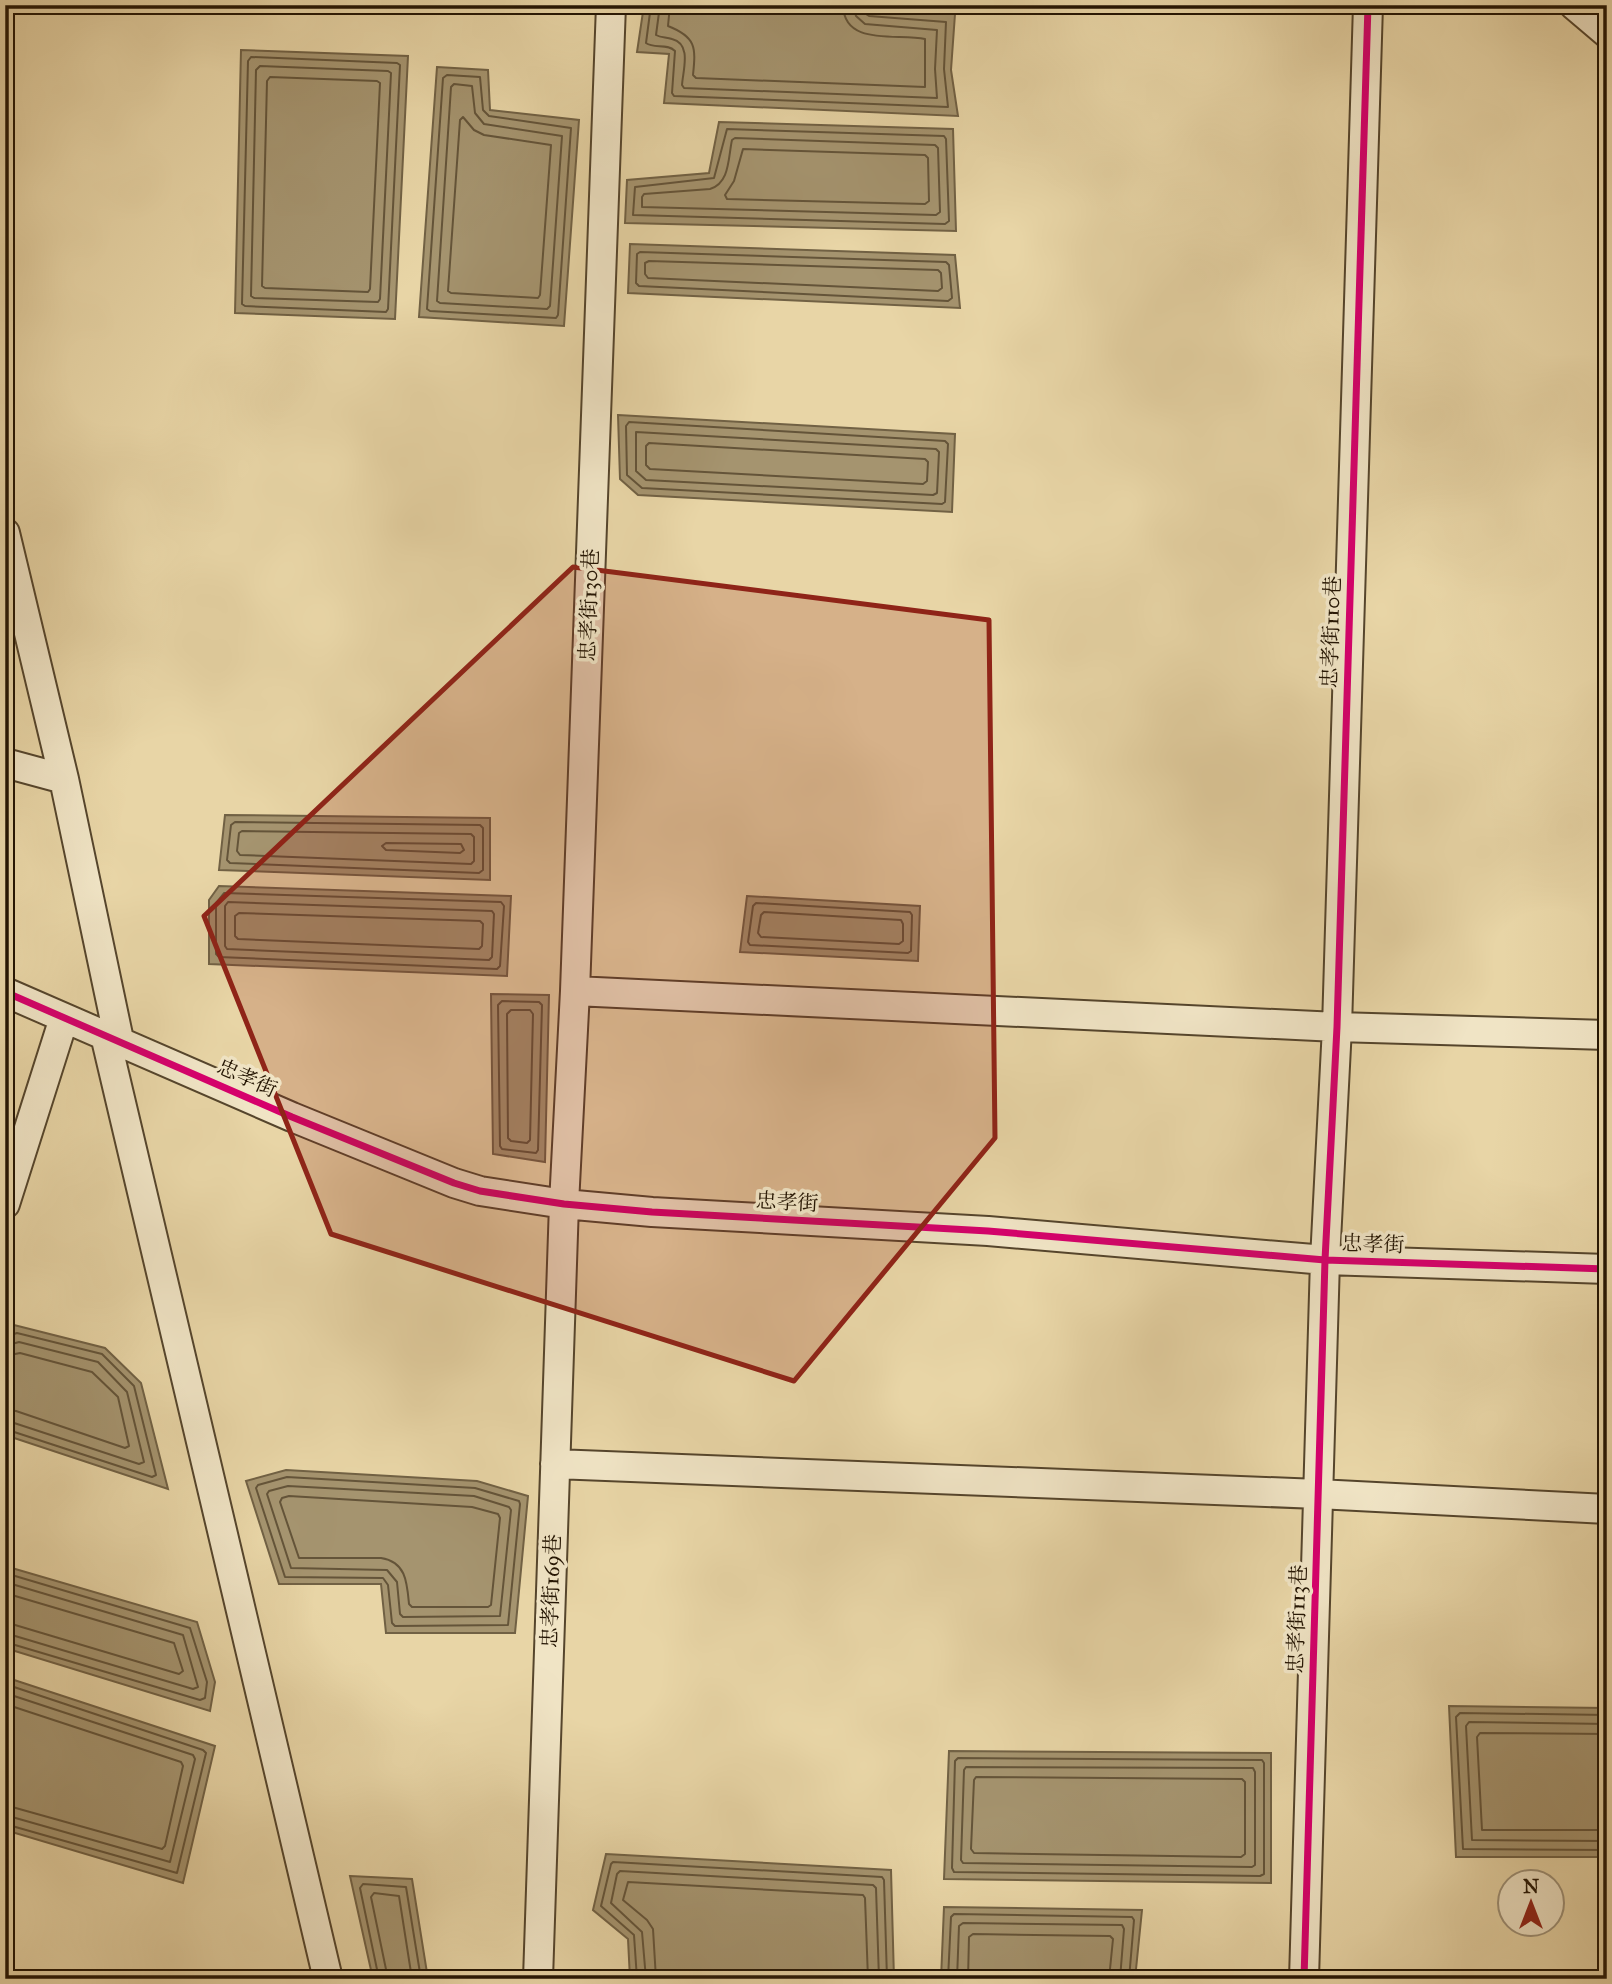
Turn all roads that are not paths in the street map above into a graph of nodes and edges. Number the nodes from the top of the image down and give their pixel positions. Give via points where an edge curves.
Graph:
1 (611, 5) edge
2 (1368, 5) edge
3 (1574, 5) edge
4 (1607, 33) edge
5 (5, 533) edge
6 (5, 764) edge
7 (64, 779) junction
8 (575, 991) junction
9 (5, 992) edge
10 (64, 1018) junction
11 (1337, 1027) junction
12 (1607, 1035) edge
13 (111, 1037) junction
14 (5, 1204) edge
15 (564, 1204) junction
16 (1325, 1259) junction
17 (1607, 1269) edge
18 (555, 1464) junction
19 (1318, 1494) junction
20 (1607, 1509) edge
21 (328, 1979) edge
22 (538, 1979) edge
23 (1304, 1979) edge

1 - 8 street, 忠孝街130巷
2 - 11 street, 忠孝街110巷
3 - 4 street
5 - 7 street
6 - 7 street
7 - 13 street
8 - 11 street
8 - 15 street, 忠孝街130巷
9 - 10 street, 忠孝街
10 - 13 street, 忠孝街
10 - 14 street
11 - 12 street
11 - 16 street, 忠孝街110巷
13 - 15 street, 忠孝街 via 454,1183
13 - 21 street
15 - 16 street, 忠孝街 via 988,1231
15 - 18 street, 忠孝街169巷
16 - 17 street, 忠孝街
16 - 19 street, 忠孝街113巷
18 - 19 street
18 - 22 street, 忠孝街169巷
19 - 20 street
19 - 23 street, 忠孝街113巷

